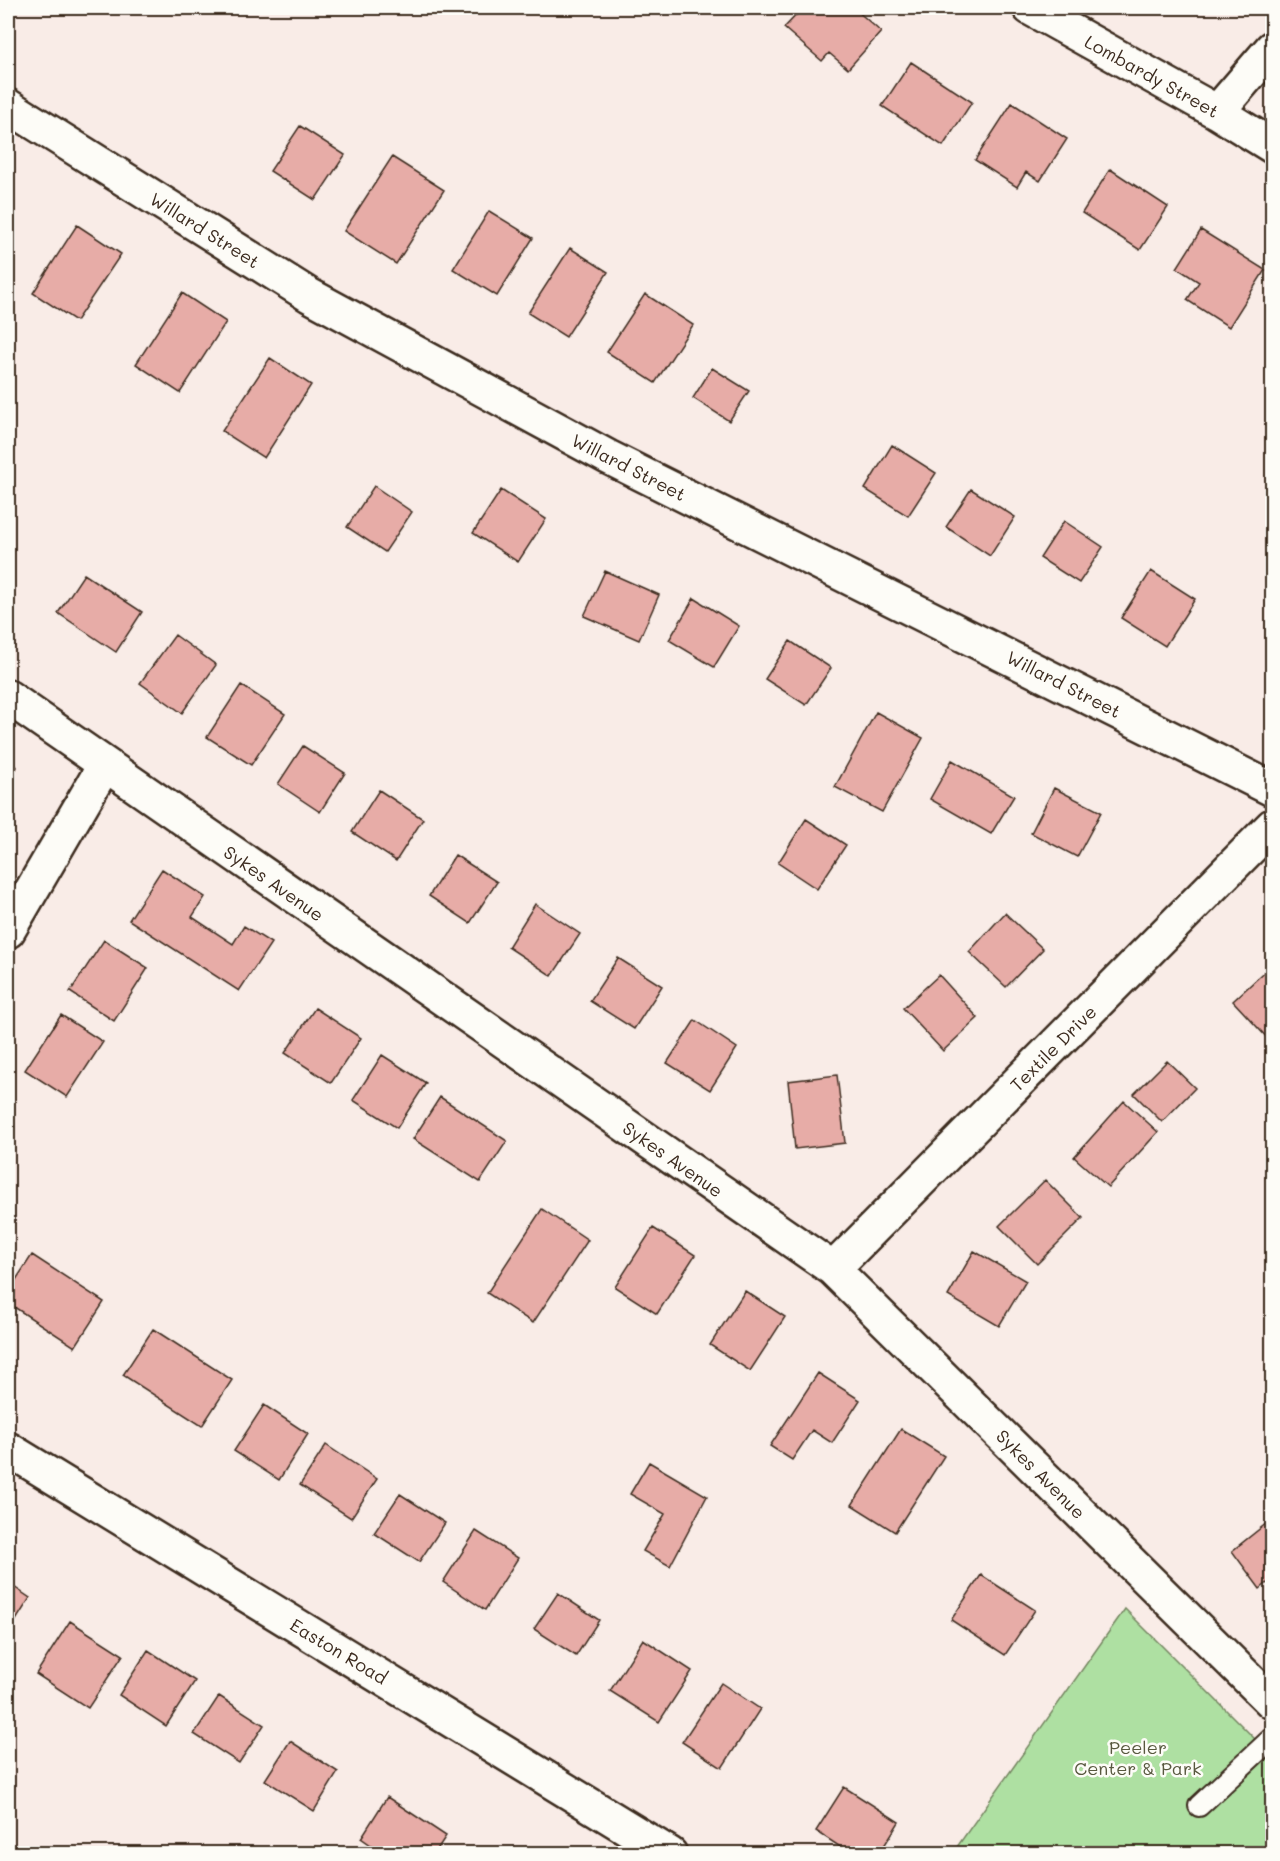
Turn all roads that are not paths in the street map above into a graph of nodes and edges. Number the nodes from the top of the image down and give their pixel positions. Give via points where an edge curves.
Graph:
1 (1030, 8) edge
2 (1272, 48) edge
3 (8, 106) edge
4 (1217, 112) junction
5 (1272, 146) edge
6 (8, 697) edge
7 (104, 766) junction
8 (1272, 789) edge
9 (1272, 826) edge
10 (8, 931) edge
11 (833, 1269) junction
12 (8, 1449) edge
13 (1272, 1701) edge
14 (1272, 1738) edge
15 (1199, 1806) dead end
16 (670, 1854) edge

1 - 4 street, Lombardy Street
2 - 4 street
3 - 8 street, Willard Street via 309,295 597,451
4 - 5 street, Lombardy Street
6 - 7 street, Sykes Avenue
7 - 10 street
7 - 11 street, Sykes Avenue
9 - 11 street, Textile Drive
11 - 13 street, Sykes Avenue
12 - 16 street, Easton Road
14 - 15 lane

